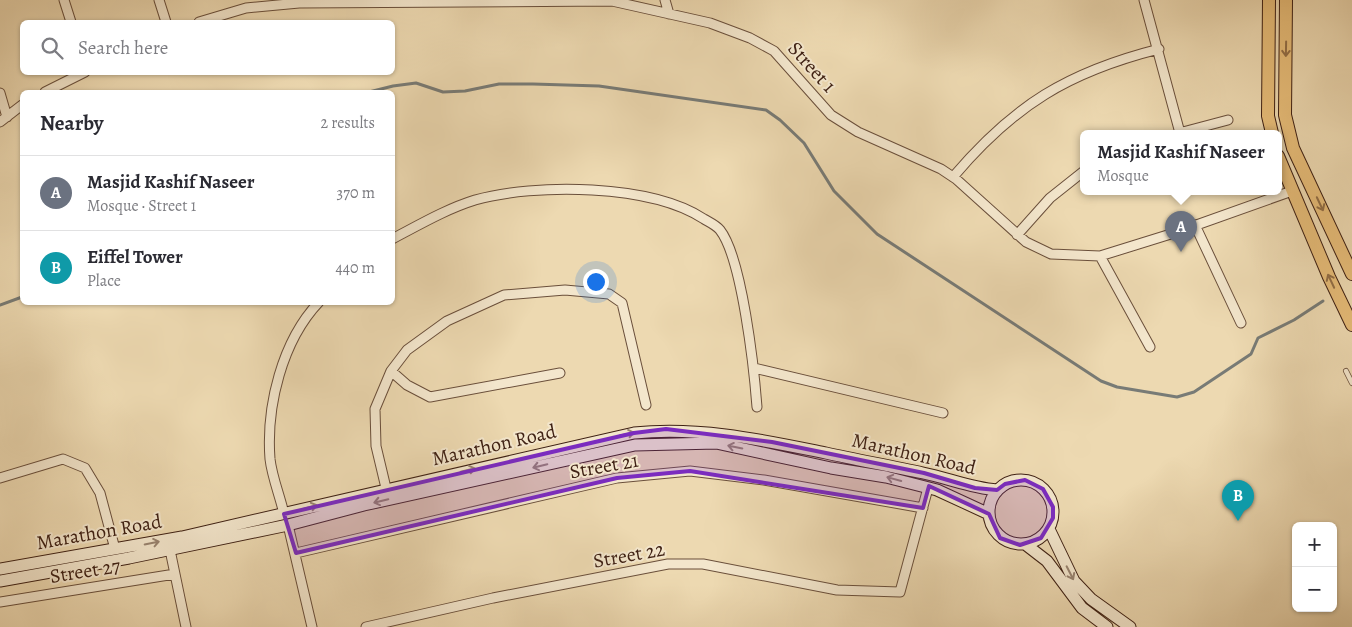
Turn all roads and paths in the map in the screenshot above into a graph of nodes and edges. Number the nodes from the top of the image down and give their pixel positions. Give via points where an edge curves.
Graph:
1 (64, 0) edge
2 (159, 0) edge
3 (665, 0) edge
4 (1144, 0) edge
5 (1269, 0) edge
6 (1286, 0) edge
7 (348, 1) edge
8 (446, 1) edge
9 (258, 3) edge
10 (669, 14) junction
11 (70, 20) edge
12 (165, 20) edge
13 (205, 20) edge
14 (1159, 49) junction
15 (79, 75) edge
16 (49, 90) edge
17 (0, 93) edge
18 (20, 107) edge
19 (4, 120) edge
20 (1228, 120) dead end
21 (1178, 130) edge
22 (1190, 130) edge
23 (1271, 130) edge
24 (1282, 166) edge
25 (1080, 174) edge
26 (953, 177) junction
27 (1292, 191) junction
28 (1281, 195) edge
29 (1282, 195) edge
30 (1195, 225) junction
31 (1017, 235) junction
32 (395, 237) edge
33 (1100, 256) junction
34 (1352, 274) edge
35 (316, 305) edge
36 (1241, 323) dead end
37 (1352, 325) edge
38 (1150, 347) dead end
39 (754, 368) junction
40 (391, 371) junction
41 (1346, 371) dead end
42 (560, 373) dead end
43 (1352, 383) edge
44 (646, 406) dead end
45 (757, 407) dead end
46 (943, 413) dead end
47 (0, 478) edge
48 (386, 488) junction
49 (928, 488) junction
50 (997, 490) junction
51 (923, 508) junction
52 (988, 514) junction
53 (286, 520) junction
54 (1049, 529) junction
55 (1025, 544) junction
56 (115, 550) junction
57 (170, 550) junction
58 (296, 553) junction
59 (0, 569) edge
60 (175, 574) junction
61 (0, 580) edge
62 (0, 602) edge
63 (186, 627) edge
64 (312, 627) edge
65 (366, 627) edge
66 (1107, 627) edge
67 (1130, 627) edge

1 - 11 street
2 - 12 street
3 - 10 street
4 - 14 street
5 - 23 main road via 1268,116
6 -> 34 main road via 1285,115 1294,148
7 - 8 street, Street 1
7 - 9 street, Street 1
8 - 10 street, Street 1 via 612,1
9 - 13 street, Street 1
10 - 26 street, Street 1 via 710,23 774,51 831,115 858,132
14 - 21 street
14 - 26 street via 1119,59 1080,74 1044,94 1010,117
15 - 16 street
17 - 19 street
18 - 19 street
20 - 22 street
24 - 27 main road
25 - 31 street via 1050,198
26 - 31 street, Street 1
27 - 29 street, Street 1
37 -> 27 main road
28 - 30 street, Street 1
30 - 33 street, Street 1
30 - 36 street
31 - 33 street, Street 1 via 1051,254
32 - 39 street via 433,216 474,200 518,191 569,189 624,193 684,208 719,229 733,254
33 - 38 street
35 - 53 street via 286,355 273,401 270,460
39 - 45 street
39 - 46 street
40 - 42 street via 430,398
40 - 44 street via 407,350 447,321 504,295 565,290 609,294 622,303
40 - 48 street via 375,409 376,446
41 - 43 lane
47 - 56 street via 63,459 85,468 100,493
48 -> 50 main road, Marathon Road via 634,432 666,429 772,442 924,473 974,488
53 -> 48 main road, Marathon Road
49 - 51 street
49 - 52 main road, Marathon Road
49 -> 53 main road, Marathon Road via 716,443 635,445
50 - 52 main road
50 - 54 main road via 1020,480 1035,483 1043,489 1053,507
51 - 58 street, Street 21 via 764,480 690,471 617,478
51 - 65 street, Street 22 via 900,592 837,590 703,564 668,564
52 - 55 main road via 992,529 1000,538 1009,543
56 -> 53 main road, Marathon Road
53 - 57 main road, Marathon Road
53 - 58 street
54 - 55 main road via 1041,538
54 -> 67 main road via 1074,581 1092,600
55 - 66 main road via 1047,561 1082,608
56 - 59 main road, Marathon Road
57 - 60 street
57 - 61 main road, Marathon Road
58 - 64 street
60 - 62 street, Street 27
60 - 63 street

